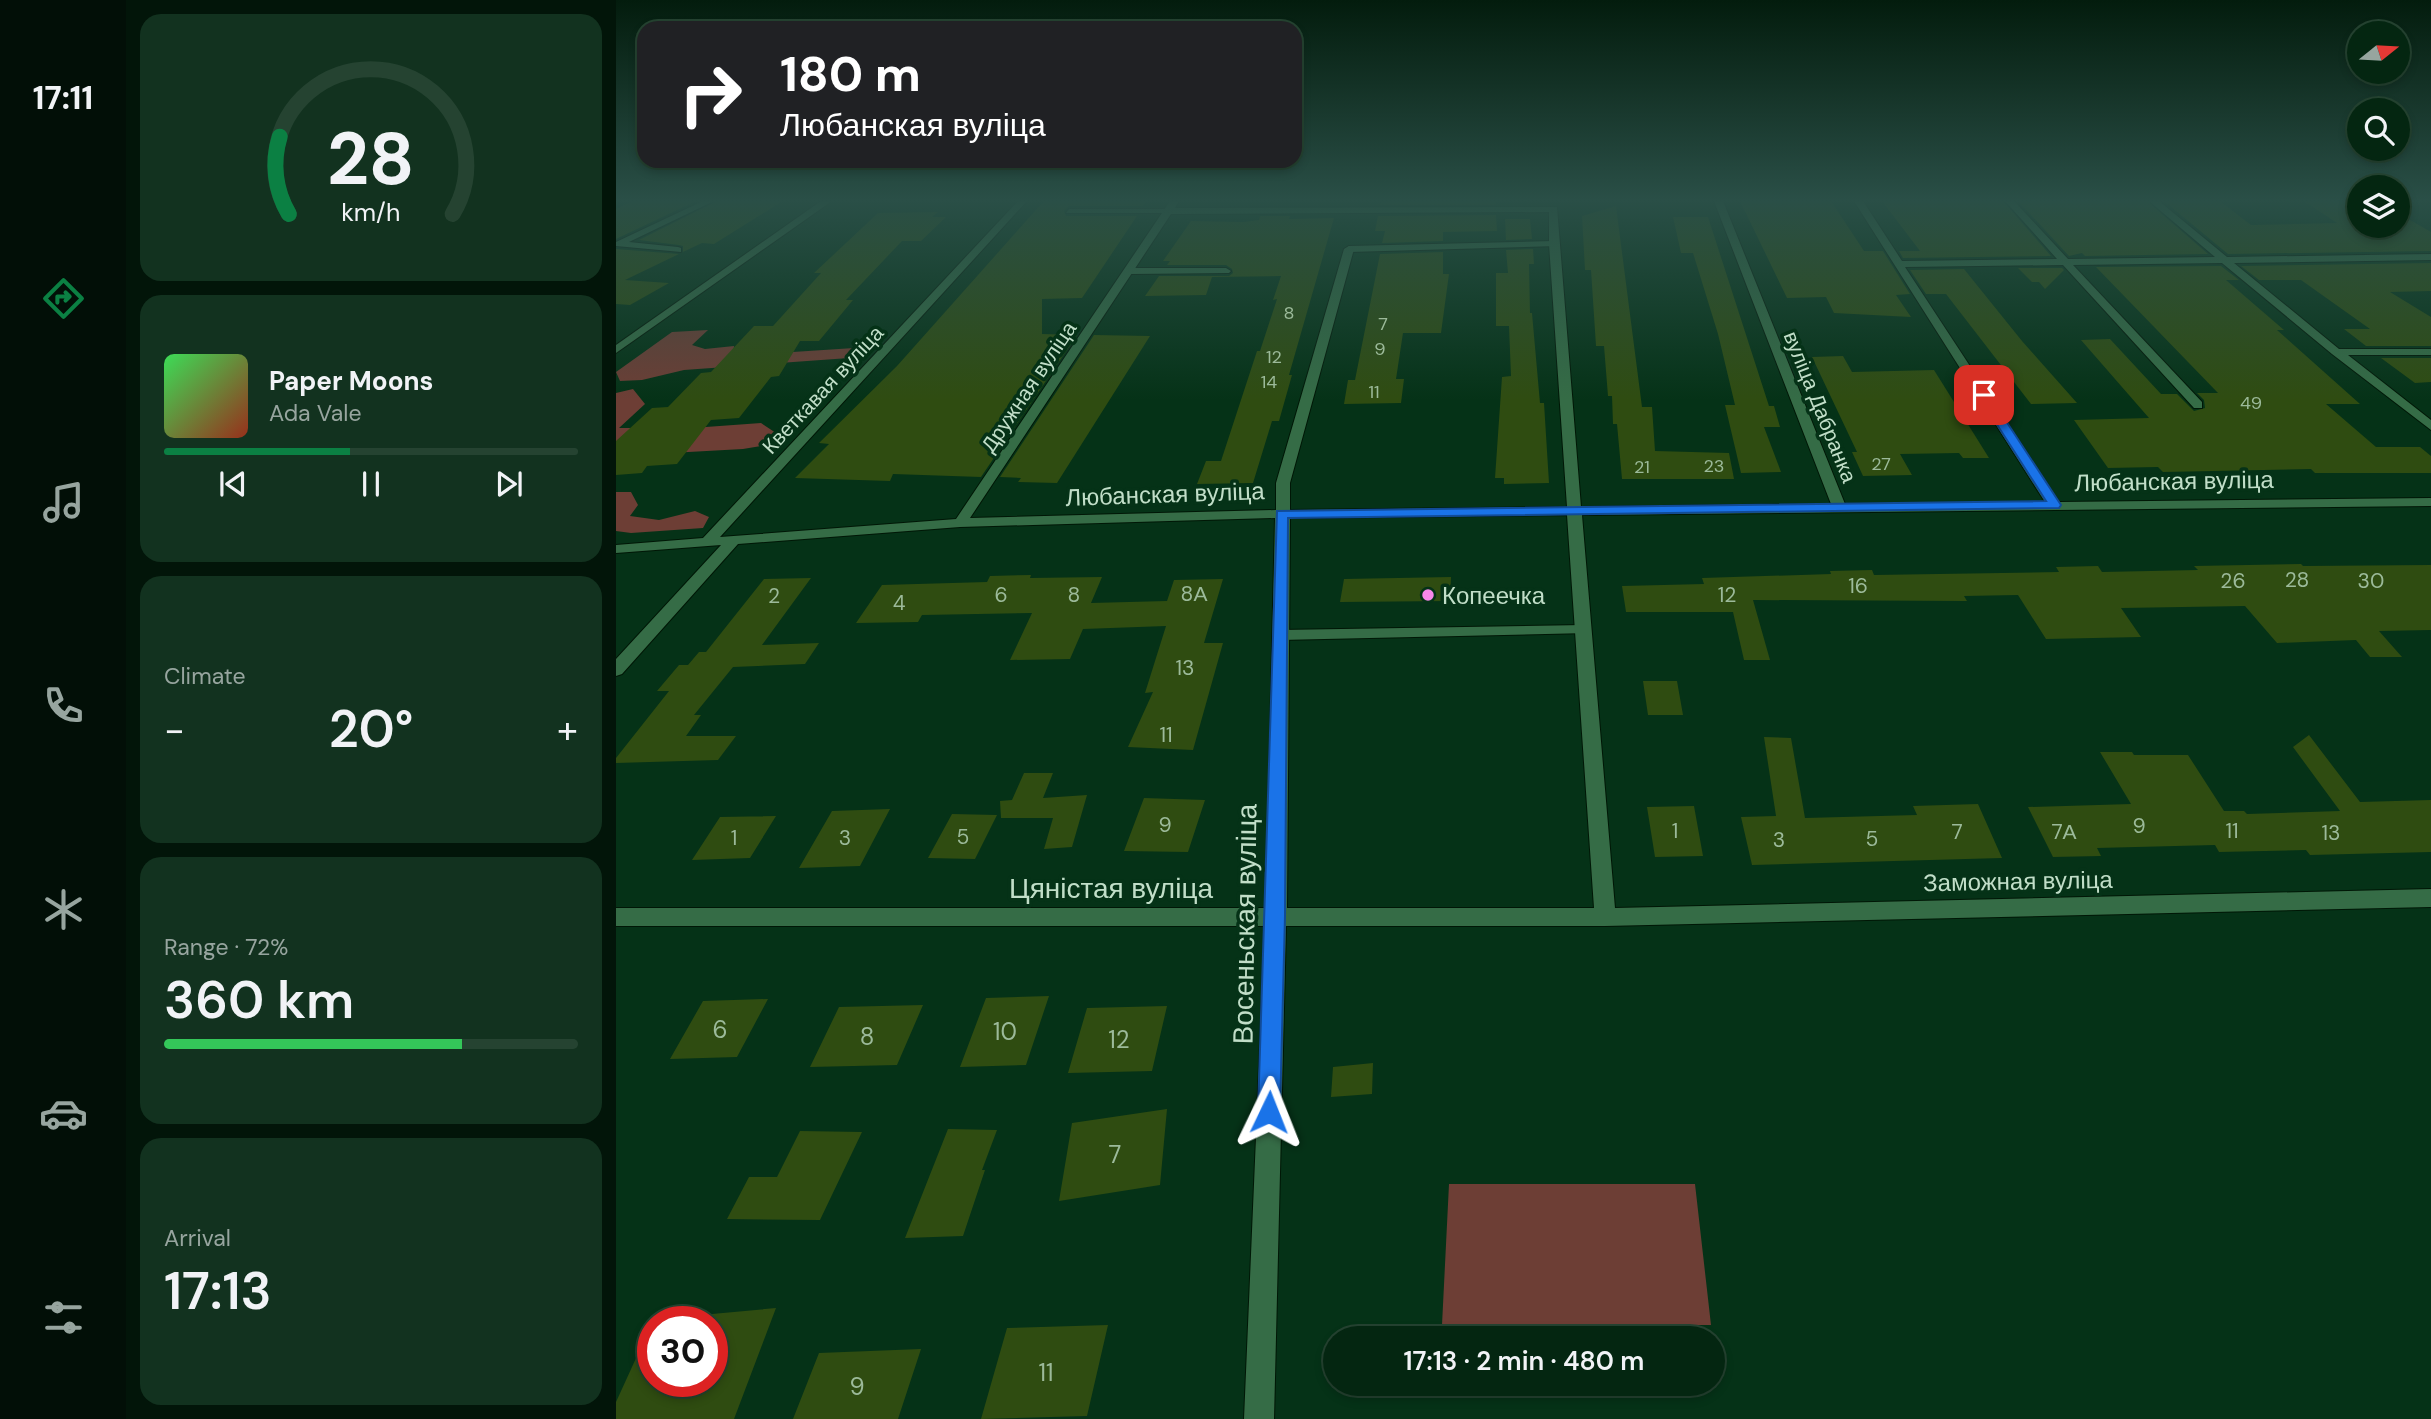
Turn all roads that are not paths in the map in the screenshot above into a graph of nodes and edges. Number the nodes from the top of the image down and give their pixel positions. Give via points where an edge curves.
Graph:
1 (733, 267) edge
2 (962, 267) edge
3 (1132, 267) edge
4 (1344, 267) edge
5 (1556, 267) edge
6 (1744, 267) edge
7 (1901, 267) edge
8 (2070, 267) edge
9 (2232, 267) edge
10 (1130, 271) junction
11 (1226, 271) dead end
12 (619, 346) edge
13 (2336, 352) junction
14 (2431, 352) edge
15 (2198, 405) dead end
16 (2431, 426) edge
17 (2431, 502) edge
18 (2054, 505) junction
19 (1840, 509) junction
20 (1575, 510) junction
21 (1282, 514) junction
22 (960, 523) junction
23 (734, 540) junction
24 (707, 542) junction
25 (616, 549) edge
26 (1584, 630) junction
27 (1280, 635) junction
28 (616, 670) edge
29 (2431, 898) edge
30 (1276, 916) junction
31 (616, 917) edge
32 (1605, 917) junction
33 (1259, 1419) edge

1 - 12 street
2 - 24 street, Кветкавая вуліца
3 - 10 street, Дружная вуліца
4 - 21 street, Восеньская вуліца via 1283,483
5 - 20 street
6 - 19 street, вуліца Дабранка
7 - 18 street
8 - 15 street
9 - 13 street
10 - 11 lane
10 - 22 street, Дружная вуліца
13 - 14 street
13 - 16 street
17 - 18 street, Любанская вуліца
18 - 19 street, Любанская вуліца
19 - 20 street, Любанская вуліца
20 - 21 street, Любанская вуліца
20 - 26 street
21 - 22 street, Любанская вуліца
21 - 27 street, Восеньская вуліца
22 - 23 street, Любанская вуліца
23 - 24 street, Любанская вуліца
23 - 28 street
24 - 25 street, Любанская вуліца
26 - 27 lane
26 - 32 street
27 - 30 street, Восеньская вуліца
29 - 32 street, Заможная вуліца
30 - 31 street, Цяністая вуліца
30 - 32 street, Цяністая вуліца
30 - 33 street, Восеньская вуліца

